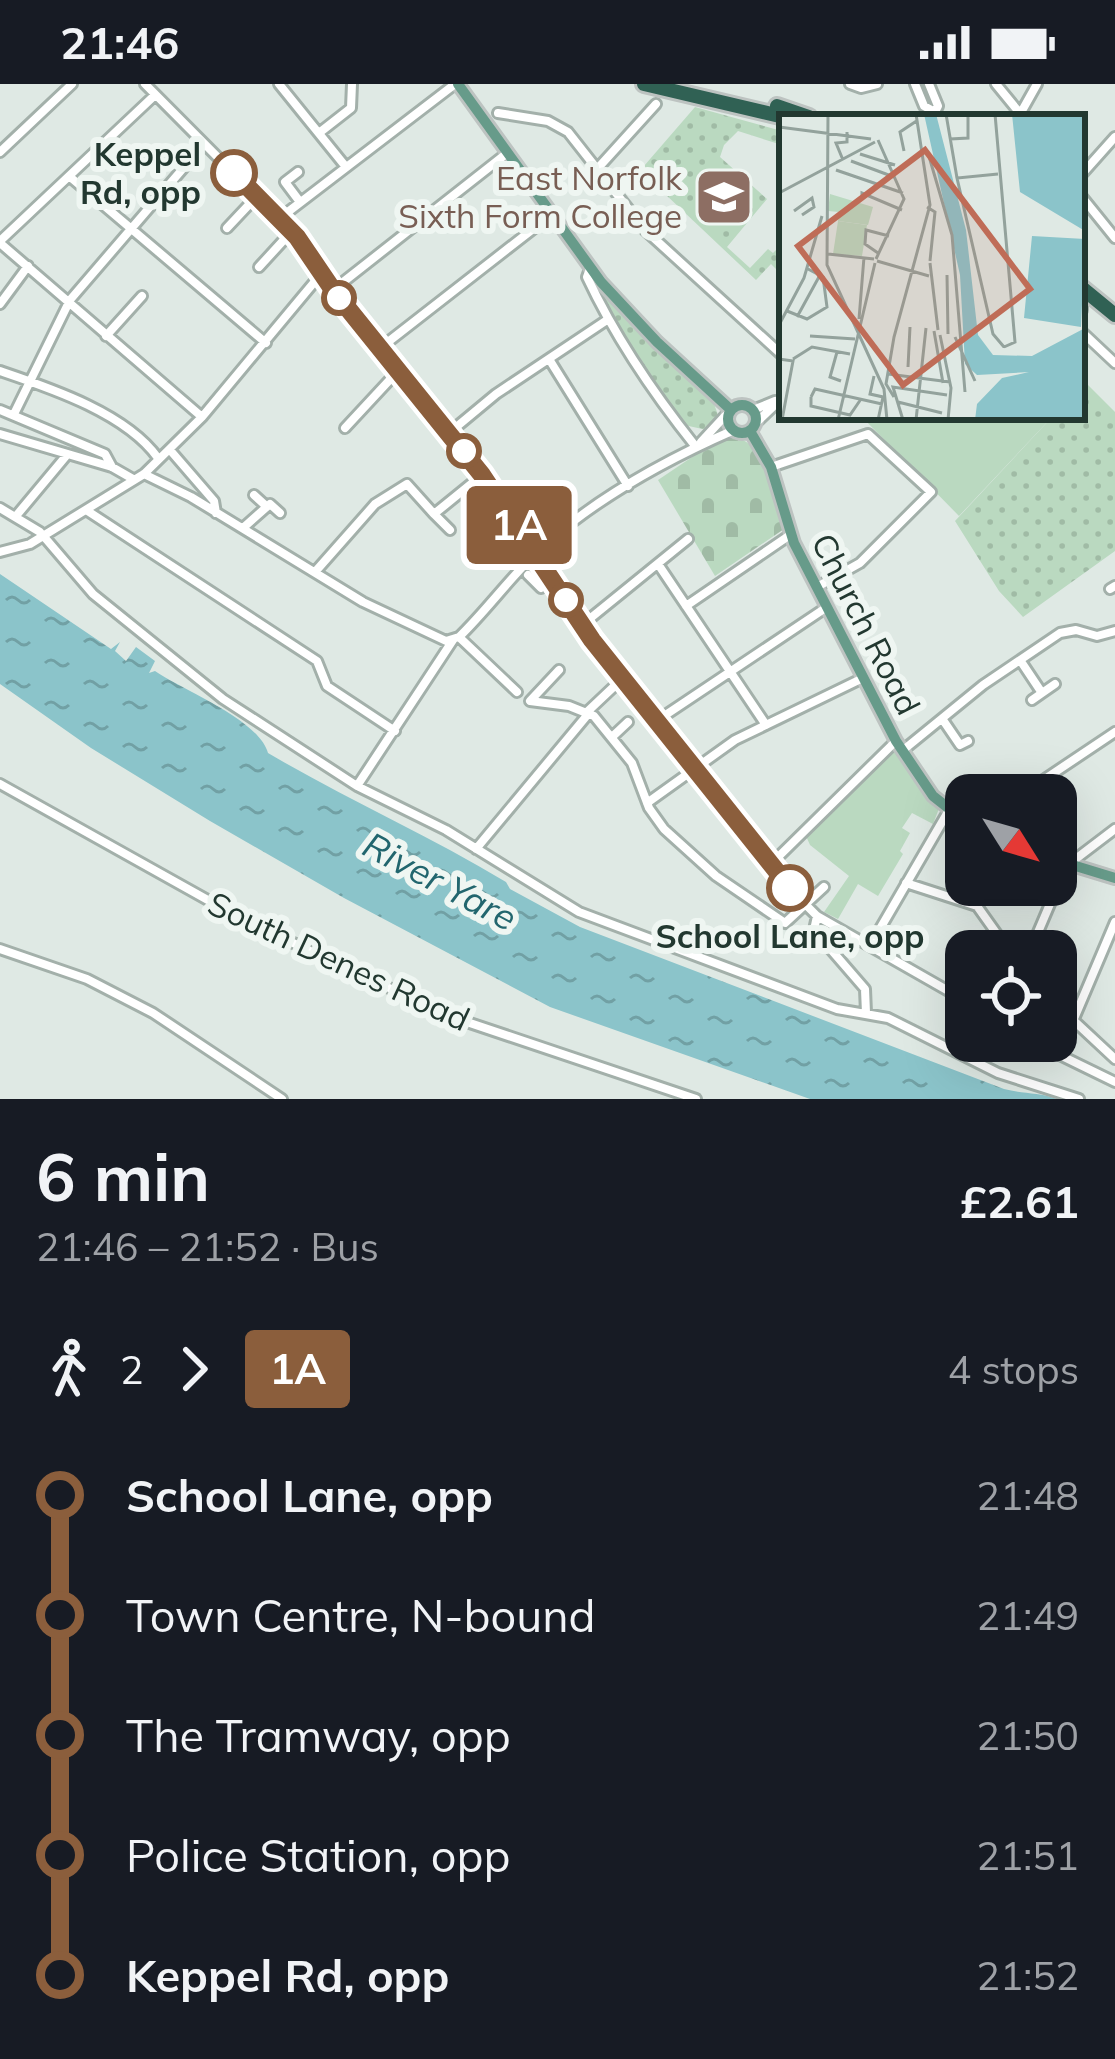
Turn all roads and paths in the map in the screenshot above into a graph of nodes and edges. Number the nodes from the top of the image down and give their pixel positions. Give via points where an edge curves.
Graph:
1 (72, 84) edge
2 (145, 84) edge
3 (279, 84) edge
4 (352, 84) edge
5 (456, 84) edge
6 (644, 84) edge
7 (690, 84) edge
8 (850, 84) edge
9 (877, 84) edge
10 (915, 84) edge
11 (929, 84) edge
12 (996, 84) edge
13 (1036, 84) edge
14 (155, 95) junction
15 (656, 104) dead end
16 (498, 113) dead end
17 (798, 114) edge
18 (1019, 114) edge
19 (1022, 114) edge
20 (779, 116) edge
21 (320, 134) junction
22 (1115, 137) edge
23 (205, 144) junction
24 (0, 152) edge
25 (506, 154) junction
26 (346, 167) junction
27 (598, 168) junction
28 (1085, 171) edge
29 (298, 172) dead end
30 (69, 176) junction
31 (258, 195) junction
32 (1085, 201) edge
33 (300, 202) junction
34 (551, 215) junction
35 (280, 218) junction
36 (131, 227) junction
37 (227, 228) dead end
38 (292, 231) junction
39 (1115, 238) edge
40 (0, 242) edge
41 (28, 266) junction
42 (259, 267) dead end
43 (590, 268) junction
44 (321, 274) junction
45 (1085, 280) edge
46 (333, 290) junction
47 (1085, 290) edge
48 (142, 296) dead end
49 (69, 303) junction
50 (0, 304) edge
51 (1115, 304) edge
52 (1115, 315) edge
53 (607, 320) junction
54 (1085, 335) edge
55 (106, 336) junction
56 (266, 343) junction
57 (379, 350) junction
58 (779, 352) edge
59 (549, 359) junction
60 (1115, 363) edge
61 (0, 371) edge
62 (397, 372) junction
63 (30, 381) junction
64 (779, 400) edge
65 (0, 410) edge
66 (728, 412) junction
67 (14, 414) junction
68 (202, 417) junction
69 (754, 420) junction
70 (351, 425) dead end
71 (734, 430) junction
72 (449, 433) junction
73 (0, 434) edge
74 (695, 447) junction
75 (170, 450) junction
76 (66, 456) junction
77 (158, 458) junction
78 (112, 467) junction
79 (771, 467) junction
80 (144, 474) junction
81 (482, 475) junction
82 (133, 479) junction
83 (628, 486) junction
84 (254, 495) dead end
85 (265, 506) junction
86 (0, 508) edge
87 (86, 510) junction
88 (217, 513) junction
89 (280, 513) dead end
90 (434, 514) junction
91 (16, 516) junction
92 (243, 528) junction
93 (449, 530) dead end
94 (790, 535) junction
95 (44, 537) junction
96 (688, 539) dead end
97 (0, 552) edge
98 (536, 554) junction
99 (658, 564) junction
100 (315, 572) junction
101 (528, 575) dead end
102 (817, 586) junction
103 (541, 588) dead end
104 (686, 606) junction
105 (828, 606) junction
106 (582, 626) junction
107 (1115, 631) edge
108 (456, 639) junction
109 (1019, 660) junction
110 (559, 670) dead end
111 (730, 672) junction
112 (623, 678) junction
113 (864, 678) junction
114 (1055, 685) dead end
115 (517, 692) dead end
116 (1042, 693) junction
117 (1032, 700) dead end
118 (588, 712) junction
119 (658, 720) junction
120 (943, 720) junction
121 (628, 722) dead end
122 (766, 725) junction
123 (395, 731) junction
124 (1115, 732) edge
125 (612, 736) junction
126 (899, 746) junction
127 (960, 746) dead end
128 (697, 768) junction
129 (1052, 774) edge
130 (0, 784) edge
131 (357, 786) junction
132 (647, 803) junction
133 (945, 806) edge
134 (945, 817) edge
135 (1115, 829) edge
136 (476, 849) junction
137 (1077, 854) edge
138 (772, 863) junction
139 (1077, 867) edge
140 (1115, 878) edge
141 (906, 883) junction
142 (824, 887) dead end
143 (945, 895) edge
144 (807, 906) junction
145 (974, 906) edge
146 (818, 916) junction
147 (1115, 922) edge
148 (994, 930) edge
149 (870, 946) junction
150 (0, 949) edge
151 (945, 989) edge
152 (1077, 1012) edge
153 (866, 1013) junction
154 (1077, 1025) edge
155 (1115, 1059) edge
156 (1074, 1062) edge
157 (1115, 1082) edge
158 (282, 1099) edge
159 (696, 1099) edge
160 (1079, 1099) edge

1 - 24 street
2 - 14 street
3 - 21 street
4 - 21 street via 351,108
5 - 25 main road
5 - 26 street
6 - 20 highway
7 - 17 highway
8 - 9 street
10 - 11 street via 934,112
12 - 18 street
13 - 19 street
14 - 23 street
14 - 30 street
15 - 27 street
16 - 27 street via 562,128
21 - 26 street
22 - 28 street
23 - 31 street
23 - 36 street
25 - 34 main road
25 - 46 street
26 - 33 street
27 - 58 street via 645,230
29 - 33 street via 285,182
30 - 36 street
30 - 40 street
31 - 35 street
31 - 37 street
32 - 39 street
33 - 35 street
34 - 43 main road
34 - 57 street
35 - 38 street
36 - 49 street
36 - 56 street
38 - 42 street
38 - 44 street
40 - 41 street
41 - 49 street
41 - 50 street
43 - 53 street
43 - 66 main road
44 - 46 street
44 - 56 street
45 - 51 highway
46 - 57 street
47 - 52 highway
48 - 55 street
49 - 55 street
49 - 63 street
53 - 59 street
53 - 74 street
54 - 60 street
55 - 68 street
56 - 68 street
57 - 62 street
59 - 72 street
59 - 83 street
61 - 63 street
62 - 70 street
62 - 72 street
63 - 67 street
63 - 77 street via 141,438
64 - 69 street
65 - 67 street
66 - 69 main road
66 - 71 main road
66 - 74 street
67 - 78 street via 105,454
68 - 75 street
69 - 71 main road
69 - 79 main road, Church Road
71 - 74 street
72 - 81 street
73 - 76 street
74 - 83 street
75 - 77 street
75 - 88 street
76 - 78 street
76 - 91 street
77 - 80 street
78 - 82 street
79 - 94 main road, Church Road
79 - 102 street via 868,434 931,492 860,563
80 - 82 street
80 - 88 street
81 - 90 street
81 - 98 street
82 - 87 street
83 - 98 street
84 - 85 street
85 - 89 street
85 - 92 street
86 - 91 street
87 - 95 street
87 - 123 street via 317,661 327,686
88 - 92 street
90 - 93 street
90 - 100 street via 407,484 381,498
91 - 95 street
92 - 100 street
94 - 102 main road, Church Road
94 - 104 street
95 - 97 street
95 - 131 street via 94,594 178,666
96 - 99 street
98 - 106 street
98 - 108 street
99 - 104 street
99 - 106 street
100 - 108 street via 402,622
101 - 103 street
102 - 105 main road, Church Road
104 - 111 street
105 - 111 street
105 - 113 main road, Church Road
106 - 112 street
107 - 109 street via 1060,632
108 - 115 street
108 - 123 street
109 - 116 street
109 - 120 street
110 - 118 street via 530,700
111 - 119 street
111 - 122 street
112 - 118 street
112 - 119 street
113 - 122 street
113 - 126 main road, Church Road
114 - 116 street
116 - 117 street
118 - 125 street
118 - 136 street
119 - 128 street
120 - 126 street
120 - 127 street
121 - 125 street
122 - 128 street
123 - 131 street
124 - 129 street
125 - 132 street
126 - 133 main road, Church Road
126 - 138 street
128 - 132 street
128 - 138 street
130 - 159 street, South Denes Road via 240,918 449,1016
131 - 136 street
132 - 144 street via 664,829 765,913 785,923
134 - 141 street
135 - 137 street
136 - 153 street via 579,912
138 - 144 street
139 - 140 main road
141 - 143 street
141 - 149 street
142 - 144 street
144 - 146 street
145 - 148 street
146 - 149 street
146 - 153 street via 814,930 865,989
147 - 152 street
149 - 151 street
150 - 158 street via 153,1012
153 - 160 street via 1005,1076
154 - 155 street
156 - 157 street

